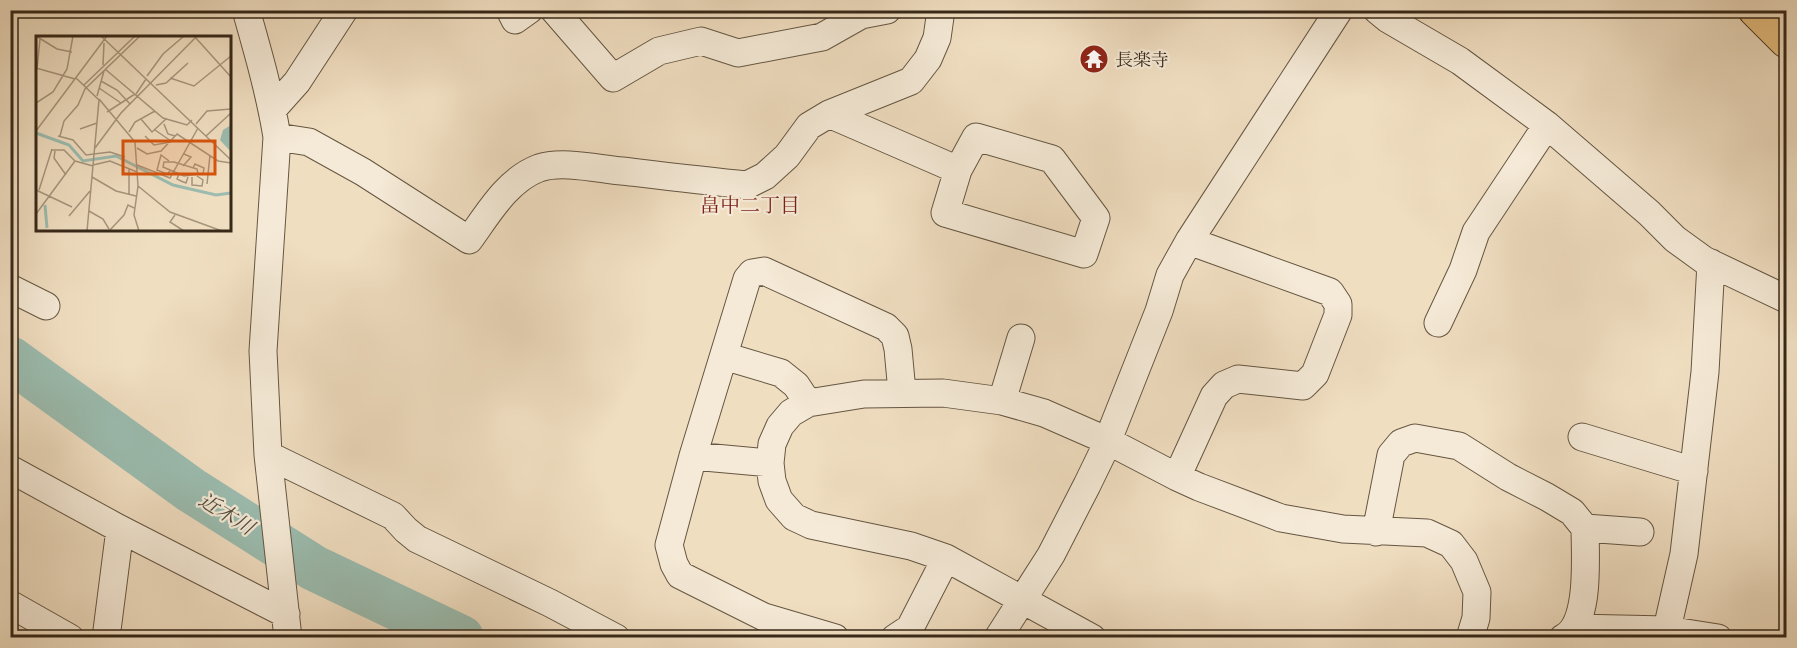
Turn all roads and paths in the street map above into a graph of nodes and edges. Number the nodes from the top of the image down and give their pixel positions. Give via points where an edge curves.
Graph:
1 (246, 10) edge
2 (344, 10) edge
3 (510, 10) edge
4 (529, 10) edge
5 (554, 10) edge
6 (887, 10) edge
7 (941, 10) edge
8 (1339, 10) edge
9 (1377, 10) edge
10 (1755, 10) edge
11 (1786, 41) edge
12 (272, 110) junction
13 (829, 114) junction
14 (1547, 125) junction
15 (277, 137) junction
16 (958, 170) junction
17 (1189, 241) junction
18 (1711, 263) junction
19 (10, 288) edge
20 (1786, 298) edge
21 (46, 306) dead end
22 (1438, 323) dead end
23 (1021, 338) dead end
24 (724, 356) junction
25 (902, 392) junction
26 (1002, 401) junction
27 (808, 403) junction
28 (1582, 437) dead end
29 (1108, 441) junction
30 (693, 456) junction
31 (270, 462) junction
32 (770, 463) junction
33 (10, 469) edge
34 (1694, 471) junction
35 (1177, 477) junction
36 (1585, 528) junction
37 (120, 529) junction
38 (1376, 532) junction
39 (1640, 532) dead end
40 (946, 558) junction
41 (1022, 600) junction
42 (10, 604) edge
43 (286, 618) edge
44 (1569, 633) edge
45 (1666, 634) edge
46 (70, 638) edge
47 (106, 638) edge
48 (616, 638) edge
49 (835, 638) edge
50 (895, 638) edge
51 (998, 638) edge
52 (1092, 638) edge
53 (1470, 638) edge
54 (1718, 638) edge

1 - 12 street
2 - 12 street via 297,82
3 - 4 street via 514,20
5 - 6 street via 613,78 659,51 701,41 738,53 822,37 861,15
7 - 13 street via 937,38 928,59 910,81
8 - 17 street
9 - 14 street via 1460,61
10 - 11 main road
12 - 15 street
13 - 15 street via 809,126 787,156 765,176 747,186 558,165 540,168 519,180 496,202 469,240 363,171 309,142
13 - 16 street
14 - 18 street via 1675,239
14 - 22 street via 1476,232
15 - 31 street via 263,351
16 - 16 street via 976,137 1052,159 1096,219 1084,254 945,213
17 - 29 street via 1170,275
17 - 35 street via 1330,292 1338,304 1338,315 1315,374 1303,386 1238,379 1224,385 1214,396
18 - 20 street
18 - 34 street
19 - 21 street
23 - 26 street
24 - 25 street via 747,279 764,271 886,327 896,336
24 - 27 street via 781,373 796,385
24 - 30 street
25 - 26 street
25 - 27 street
26 - 29 street via 1044,413
27 - 32 street via 791,413 780,426 772,444
28 - 34 street
29 - 35 street
29 - 41 street via 1052,555
30 - 32 street
30 - 49 street via 669,545 680,575 764,616
31 - 43 street
31 - 48 street via 393,516 417,539
32 - 40 street via 779,500 794,517 811,525 911,546
33 - 37 street
34 - 45 street via 1684,554
35 - 38 street via 1281,518
36 - 38 street via 1572,512 1459,446 1415,438 1401,443 1391,455
36 - 39 street
36 - 44 street via 1580,616
37 - 43 street
37 - 47 street
38 - 53 street via 1427,533 1451,544 1464,561 1477,592
40 - 41 street
40 - 50 street via 910,627
41 - 51 street
41 - 52 street
42 - 46 street
44 - 45 street
45 - 54 street

